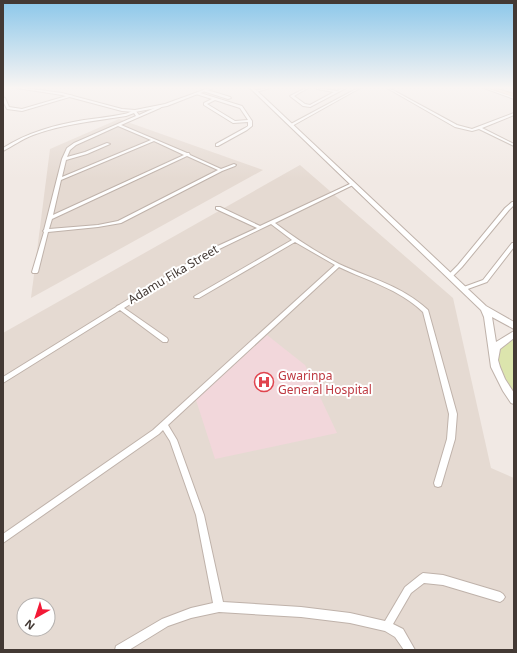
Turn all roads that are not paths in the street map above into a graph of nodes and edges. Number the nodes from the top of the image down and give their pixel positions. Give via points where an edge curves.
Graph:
1 (105, 118) edge
2 (134, 118) edge
3 (227, 118) edge
4 (248, 118) edge
5 (284, 118) edge
6 (303, 118) edge
7 (443, 118) edge
8 (502, 118) edge
9 (250, 122) junction
10 (118, 125) junction
11 (291, 125) junction
12 (478, 127) junction
13 (154, 140) junction
14 (108, 144) dead end
15 (216, 145) dead end
16 (514, 145) edge
17 (3, 150) edge
18 (188, 154) junction
19 (64, 158) junction
20 (234, 164) dead end
21 (221, 170) junction
22 (60, 179) junction
23 (353, 184) junction
24 (514, 203) edge
25 (218, 208) dead end
26 (50, 218) junction
27 (271, 222) junction
28 (259, 227) junction
29 (45, 231) junction
30 (295, 240) junction
31 (514, 244) edge
32 (511, 251) edge
33 (338, 265) junction
34 (35, 272) dead end
35 (450, 276) junction
36 (463, 289) junction
37 (197, 297) dead end
38 (119, 307) junction
39 (483, 308) junction
40 (514, 326) edge
41 (514, 334) edge
42 (165, 340) dead end
43 (494, 353) junction
44 (3, 380) edge
45 (514, 400) edge
46 (164, 425) junction
47 (438, 483) dead end
48 (3, 539) edge
49 (500, 597) dead end
50 (219, 607) junction
51 (387, 626) junction
52 (120, 650) edge
53 (410, 650) edge

1 - 17 street via 54,127 28,136
2 - 10 street
3 - 9 street
4 - 9 street
5 - 11 street
6 - 11 street
7 - 12 street via 467,130
8 - 12 street
9 - 15 street via 246,129
10 - 13 street
10 - 19 street via 76,144 68,149
11 - 23 street
12 - 16 street
13 - 18 street
13 - 22 street
14 - 19 street
18 - 21 street
18 - 26 street
19 - 22 street
20 - 21 street
21 - 29 street via 119,222
22 - 26 street
23 - 27 street, Adamu Fika Street
23 - 35 street
24 - 35 street
25 - 28 street
26 - 29 street
27 - 28 street, Adamu Fika Street
27 - 30 street
28 - 38 street, Adamu Fika Street via 193,261
29 - 34 street
30 - 33 street
30 - 37 street
31 - 32 street
32 - 36 street via 485,281
33 - 46 street
33 - 47 street via 398,291 418,302 426,311 453,414 451,438
35 - 36 street
36 - 39 street
38 - 42 street
38 - 44 street, Adamu Fika Street
39 - 40 street
39 - 43 street via 488,317
41 - 43 street via 498,346
43 - 45 street via 493,360 497,371
46 - 48 street
46 - 50 street via 173,440 200,515
49 - 51 street via 443,580 423,578 408,590
50 - 51 street via 301,612
50 - 52 street via 165,622
51 - 53 street via 399,633

